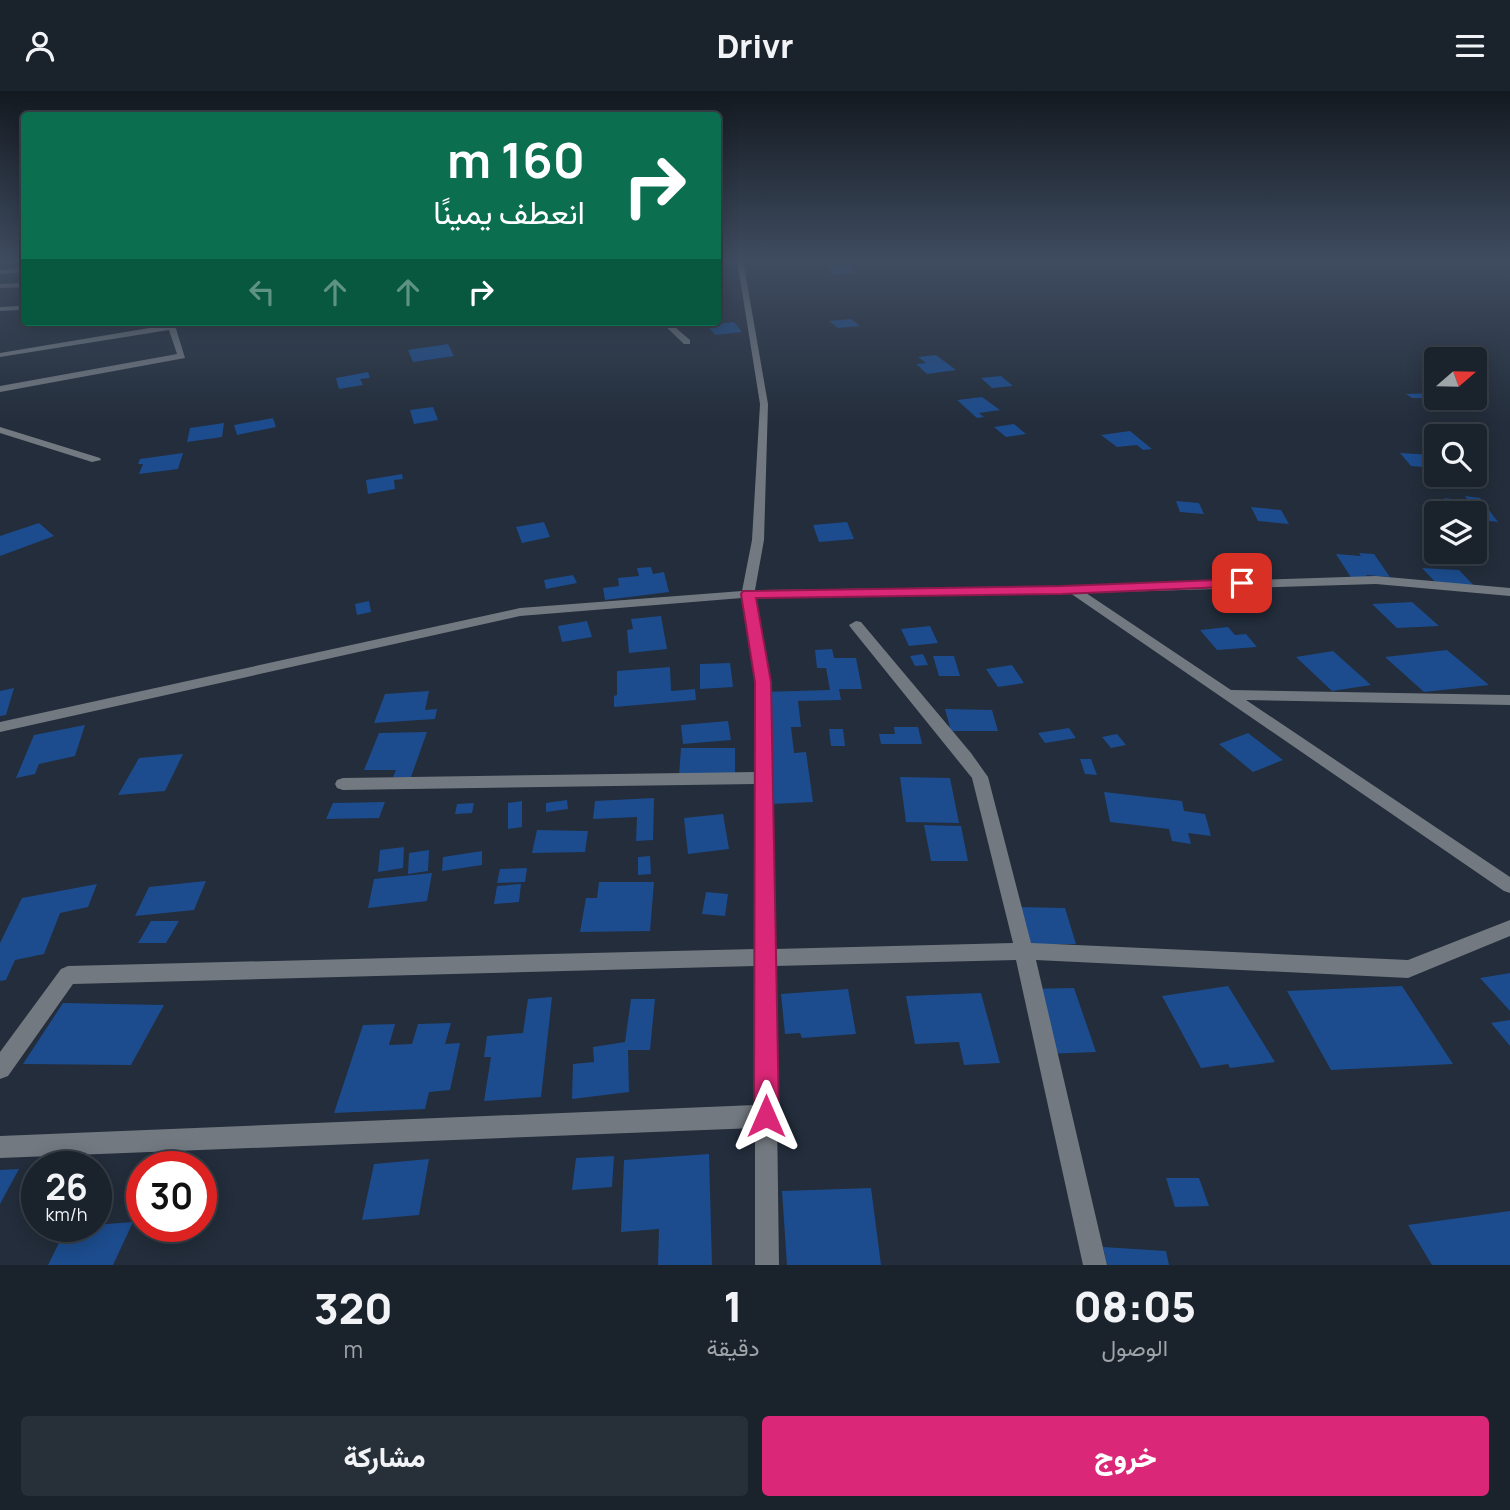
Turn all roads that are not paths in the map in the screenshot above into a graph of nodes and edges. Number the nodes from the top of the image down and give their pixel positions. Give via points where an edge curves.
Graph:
1 (749, 315) edge
2 (165, 326) edge
3 (171, 326) edge
4 (669, 326) edge
5 (687, 342) dead end
6 (0, 355) edge
7 (0, 389) edge
8 (0, 430) edge
9 (96, 460) dead end
10 (1073, 590) junction
11 (1510, 593) edge
12 (748, 594) junction
13 (856, 625) dead end
14 (1228, 695) junction
15 (1510, 700) edge
16 (0, 727) edge
17 (763, 778) junction
18 (342, 784) dead end
19 (1510, 886) edge
20 (1510, 928) edge
21 (1024, 951) junction
22 (765, 956) junction
23 (0, 1069) edge
24 (766, 1116) junction
25 (0, 1147) edge
26 (767, 1265) edge
27 (1095, 1265) edge

1 - 12 street via 764,404 758,540
2 - 6 street
3 - 7 street via 182,356
4 - 5 street
8 - 9 street
10 - 11 street via 1376,580
10 - 12 street
10 - 14 street
12 - 16 street via 520,613
12 - 17 street via 763,682
13 - 21 street via 980,777
14 - 15 street
14 - 19 street
17 - 18 street
17 - 22 street
20 - 21 street via 1408,969
21 - 22 street
21 - 27 street
22 - 23 street via 68,975
22 - 24 street
24 - 25 street
24 - 26 street

